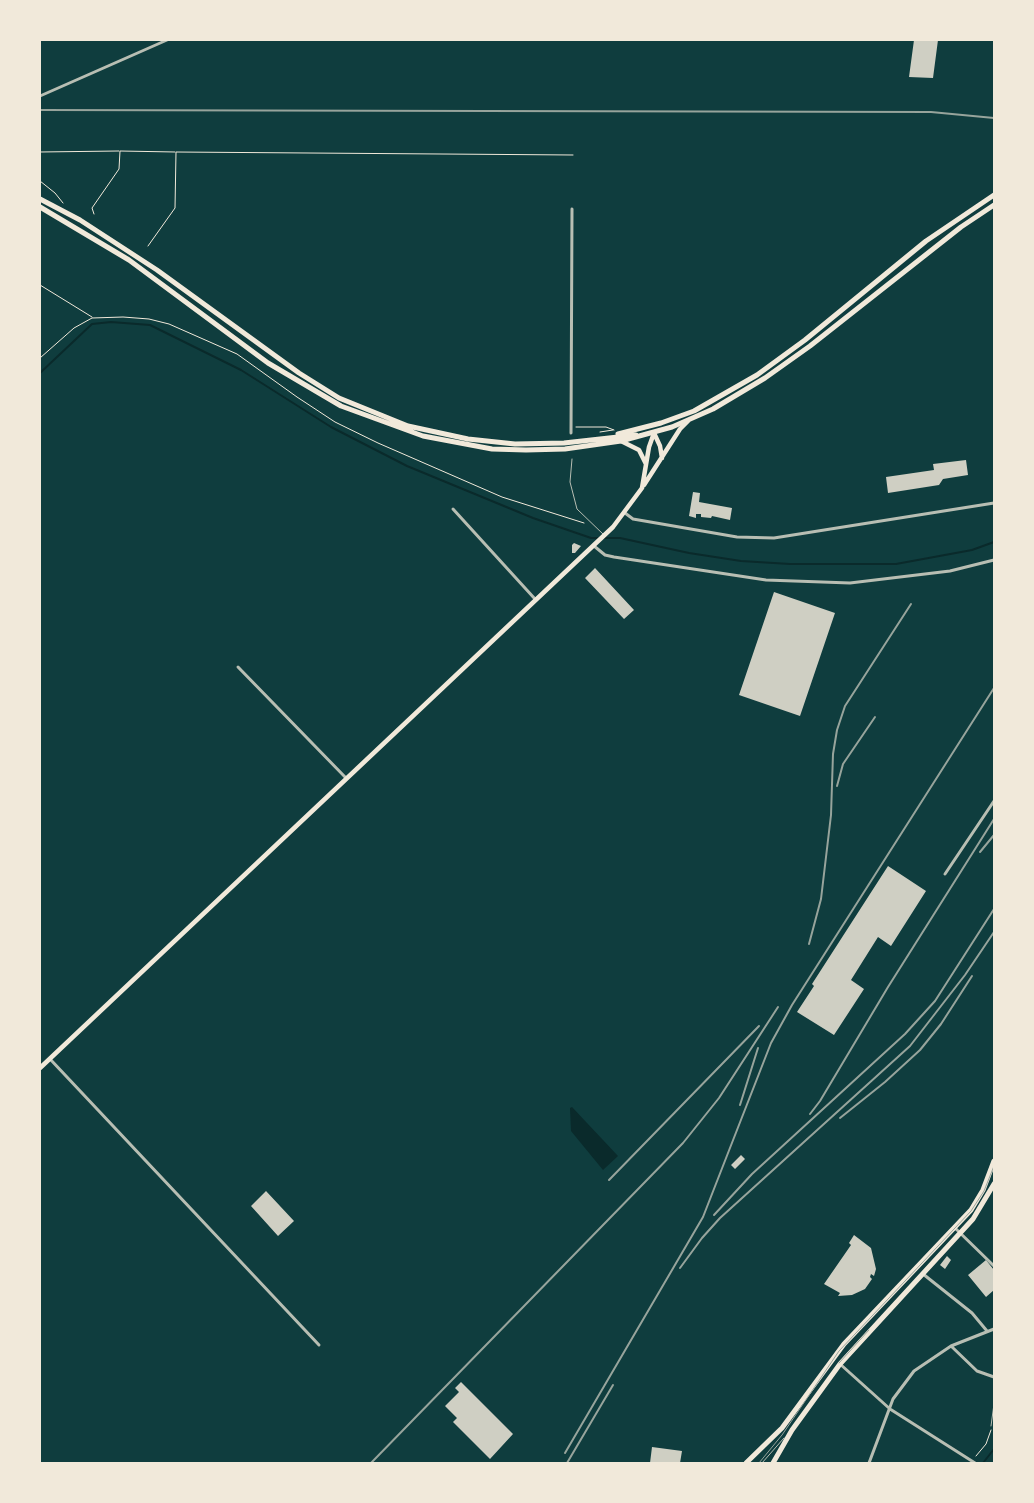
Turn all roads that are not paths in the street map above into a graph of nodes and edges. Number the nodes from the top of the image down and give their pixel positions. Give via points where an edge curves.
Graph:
1 (167, 40) edge
2 (40, 96) edge
3 (994, 195) edge
4 (40, 199) edge
5 (994, 205) edge
6 (40, 206) edge
7 (572, 209) dead end
8 (688, 421) junction
9 (661, 423) junction
10 (571, 432) dead end
11 (654, 433) junction
12 (600, 435) junction
13 (620, 441) junction
14 (572, 459) dead end
15 (662, 459) junction
16 (647, 465) junction
17 (642, 488) junction
18 (994, 503) edge
19 (453, 509) dead end
20 (625, 513) junction
21 (604, 536) junction
22 (596, 544) junction
23 (994, 560) edge
24 (535, 599) junction
25 (238, 667) dead end
26 (346, 778) junction
27 (994, 801) edge
28 (945, 874) dead end
29 (50, 1059) junction
30 (40, 1068) edge
31 (994, 1161) edge
32 (991, 1178) edge
33 (994, 1184) edge
34 (955, 1227) junction
35 (961, 1233) junction
36 (994, 1266) edge
37 (923, 1274) junction
38 (994, 1329) edge
39 (987, 1331) junction
40 (319, 1345) dead end
41 (951, 1346) junction
42 (833, 1358) junction
43 (840, 1364) junction
44 (994, 1378) edge
45 (994, 1404) edge
46 (890, 1409) junction
47 (991, 1426) road end
48 (782, 1428) junction
49 (790, 1435) junction
50 (782, 1439) junction
51 (974, 1462) edge
52 (746, 1463) edge
53 (762, 1463) edge
54 (773, 1463) edge
55 (869, 1463) edge

1 - 2 street
3 - 9 main road via 926,241 805,340 756,375 711,402
4 - 12 main road via 80,220 157,270 299,373 339,398 408,426 468,439 534,444
5 - 8 main road via 765,378
6 - 13 main road via 129,260 268,363 348,409 423,436 492,449 548,450
7 - 10 street
8 - 11 main road
8 - 15 main road
9 - 11 main road
9 - 12 main road
11 - 12 main road
11 - 13 main road
11 - 15 main road
11 - 16 main road
13 - 16 main road via 639,450
14 - 21 lane via 570,482 577,509
15 - 17 main road
16 - 17 main road
17 - 20 main road
18 - 20 street via 774,538 737,538 633,519
19 - 24 street
20 - 21 main road
21 - 22 main road
22 - 23 street via 605,555 614,557 775,580 850,583 950,571
22 - 24 main road
24 - 26 main road
25 - 26 street
26 - 29 main road
27 - 28 street
29 - 30 main road
29 - 40 street
31 - 32 main road
32 - 34 main road
33 - 35 main road via 980,1211
34 - 35 street
34 - 42 main road
35 - 36 street
35 - 37 main road
37 - 39 street via 972,1313
37 - 43 main road
38 - 39 street
39 - 41 street
41 - 44 street via 977,1371
41 - 46 street via 914,1372 893,1399
42 - 43 main road
42 - 48 main road
43 - 46 street
43 - 49 main road
45 - 47 lane
46 - 51 street
46 - 55 street
48 - 50 lane
48 - 52 main road
49 - 50 lane
49 - 54 main road
50 - 53 lane

